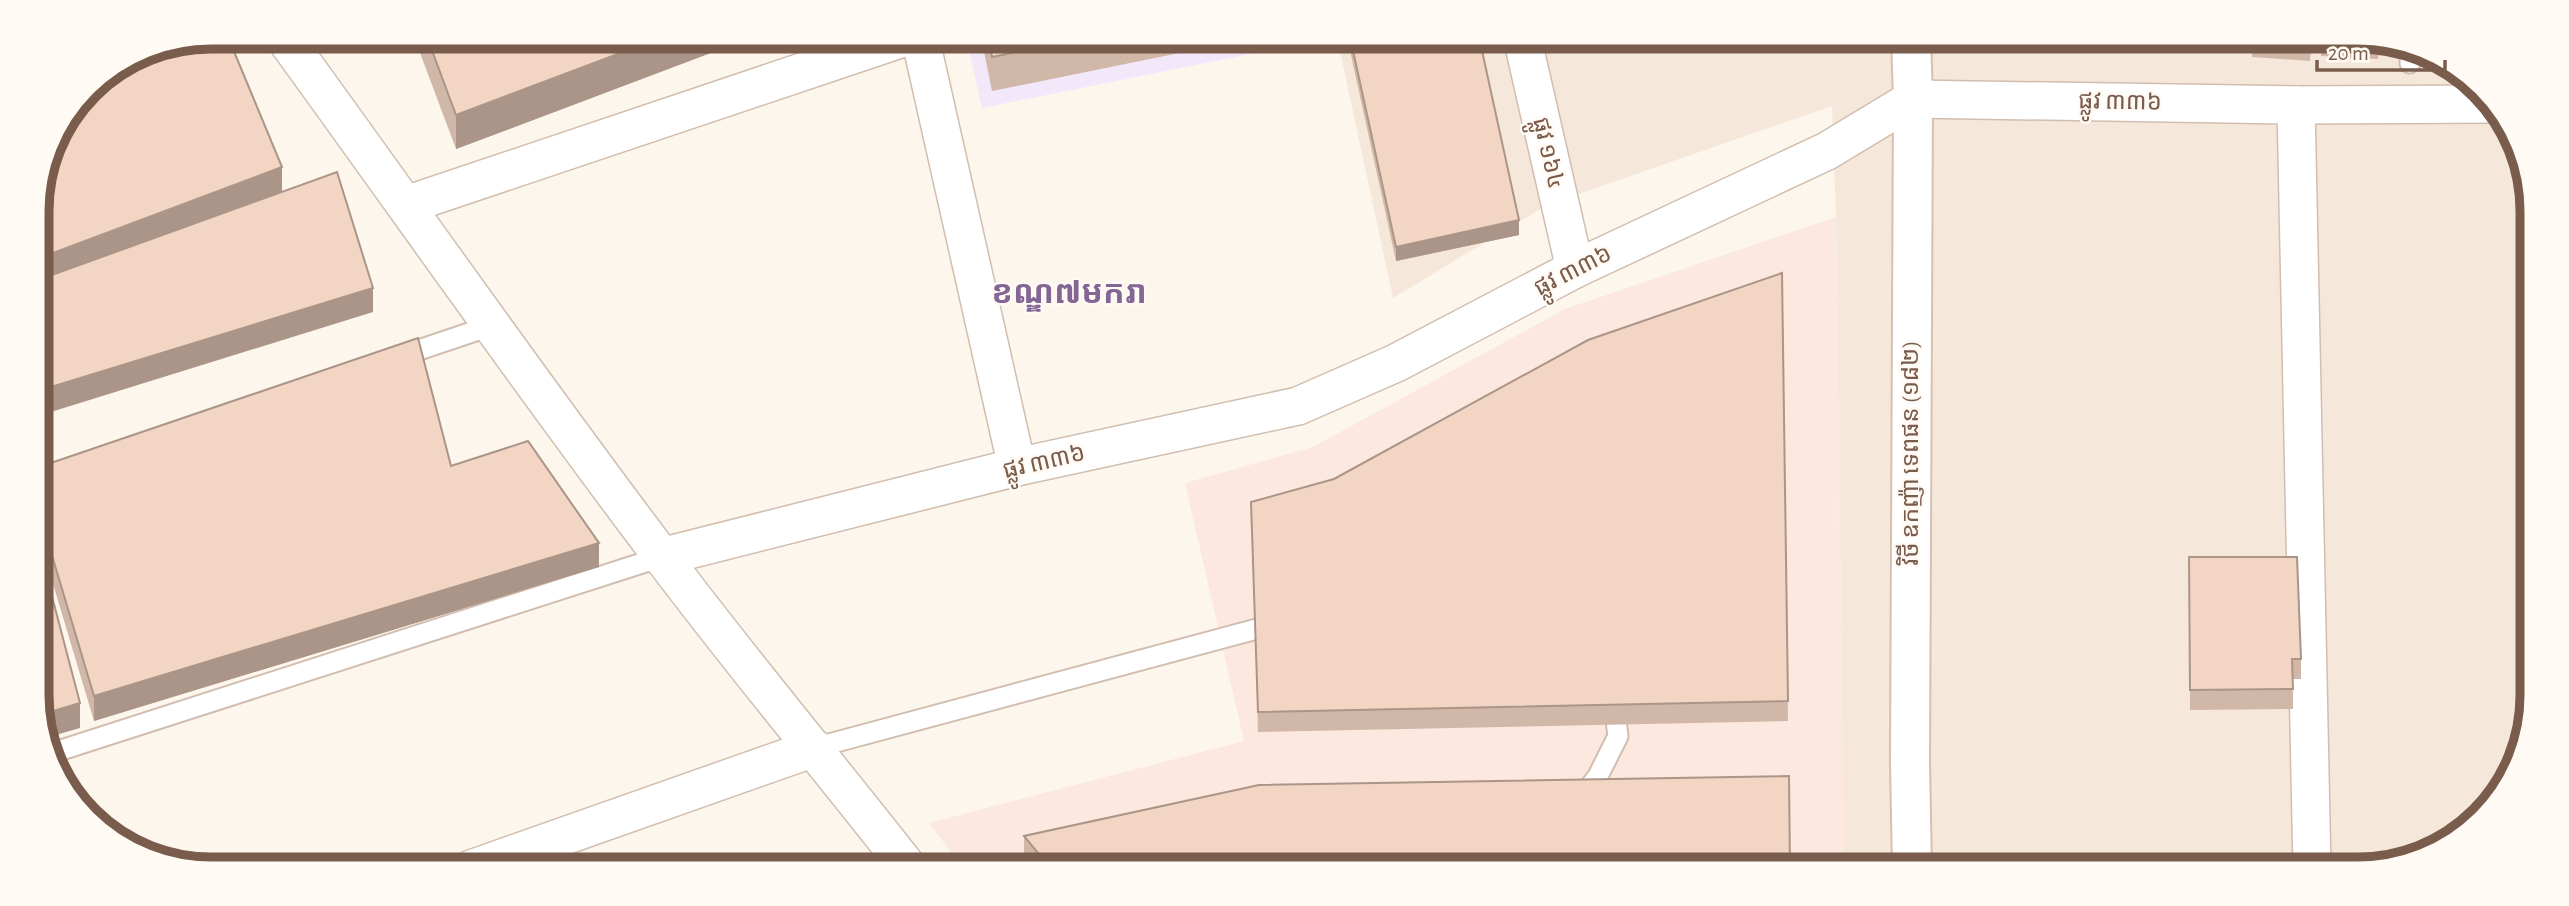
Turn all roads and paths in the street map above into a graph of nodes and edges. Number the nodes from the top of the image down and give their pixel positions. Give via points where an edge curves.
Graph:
1 (293, 49) edge
2 (870, 49) edge
3 (922, 49) edge
4 (1525, 49) edge
5 (1911, 49) edge
6 (1913, 99) junction
7 (2480, 104) edge
8 (2296, 105) junction
9 (406, 205) junction
10 (1575, 269) junction
11 (490, 326) junction
12 (386, 361) edge
13 (1017, 467) junction
14 (661, 557) junction
15 (1294, 619) edge
16 (1608, 684) edge
17 (814, 748) junction
18 (59, 751) edge
19 (1570, 813) edge
20 (505, 857) edge
21 (900, 857) edge
22 (1912, 857) edge
23 (2312, 857) edge

1 - 9 street
2 - 9 street
3 - 13 street
4 - 10 street, ផ្លូវ ១៦៤
5 - 6 street, វិថី ឧកញ៉ា ទេពផន (១៨២)
6 - 8 street, ផ្លូវ ៣៣៦
6 - 10 street, ផ្លូវ ៣៣៦ via 1827,151
6 - 22 street, វិថី ឧកញ៉ា ទេពផន (១៨២)
7 - 8 street, ផ្លូវ ៣៣៦
8 - 23 street
9 - 11 street
10 - 13 street, ផ្លូវ ៣៣៦ via 1396,363 1298,406
11 - 12 lane
11 - 14 street
13 - 14 street, ផ្លូវ ៣៣៦
14 - 17 street
14 - 18 lane
15 - 17 lane
16 - 19 lane via 1618,736 1598,776
17 - 20 street
17 - 21 street

